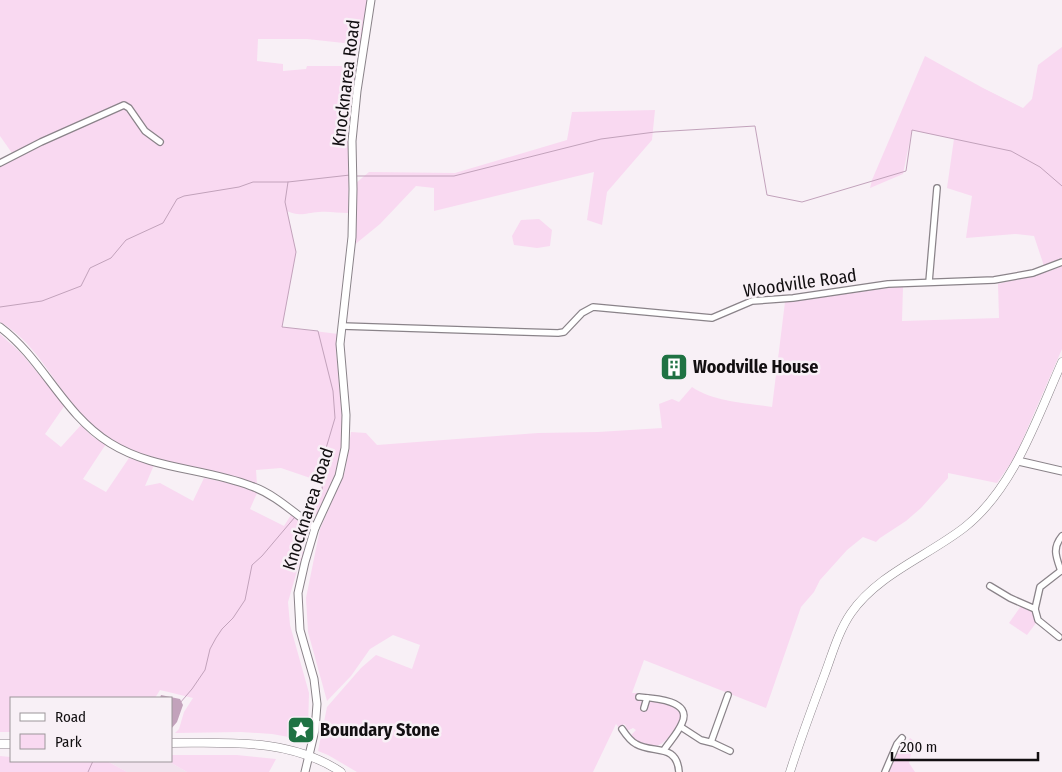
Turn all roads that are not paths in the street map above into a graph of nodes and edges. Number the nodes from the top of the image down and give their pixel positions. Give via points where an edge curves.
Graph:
1 (371, 0) edge
2 (160, 142) dead end
3 (0, 163) edge
4 (937, 188) dead end
5 (1062, 262) edge
6 (929, 282) junction
7 (342, 326) junction
8 (0, 327) edge
9 (1062, 362) edge
10 (1018, 461) junction
11 (1062, 471) edge
12 (315, 528) junction
13 (1062, 536) edge
14 (1061, 571) edge
15 (990, 586) dead end
16 (1035, 609) junction
17 (1059, 637) dead end
18 (728, 695) dead end
19 (638, 697) dead end
20 (647, 698) junction
21 (644, 708) dead end
22 (680, 727) junction
23 (627, 732) dead end
24 (902, 738) dead end
25 (711, 742) junction
26 (172, 743) edge
27 (664, 750) junction
28 (730, 751) dead end
29 (309, 755) junction
30 (305, 772) edge
31 (341, 772) edge
32 (679, 772) edge
33 (790, 772) edge
34 (885, 772) edge

1 - 7 street, Knocknarea Road via 354,116 352,237
2 - 3 street via 145,131 124,105
4 - 6 street
5 - 6 street, Woodville Road via 1014,277
6 - 7 street, Woodville Road via 752,301 712,318 593,306 564,332
7 - 12 street, Knocknarea Road via 340,355 346,415 345,448 339,476
8 - 12 street via 28,353 86,424 110,443 142,459 254,487
9 - 10 main road
10 - 11 street
10 - 33 main road via 995,495 966,526 888,578 852,613 838,638
12 - 29 street, Knocknarea Road via 304,562 298,600 300,630 317,693 316,723
13 - 14 street via 1054,551
14 - 16 street via 1040,587
15 - 16 street
16 - 17 street via 1038,620
18 - 25 street via 728,704
19 - 20 street
20 - 21 street
20 - 22 street via 671,703 682,710 684,715
22 - 25 street via 701,740
22 - 27 street
23 - 27 street via 634,743 642,747
24 - 34 street
25 - 28 street
26 - 29 main road via 256,744
27 - 32 street via 675,759
29 - 30 street, Knocknarea Road
29 - 31 main road

